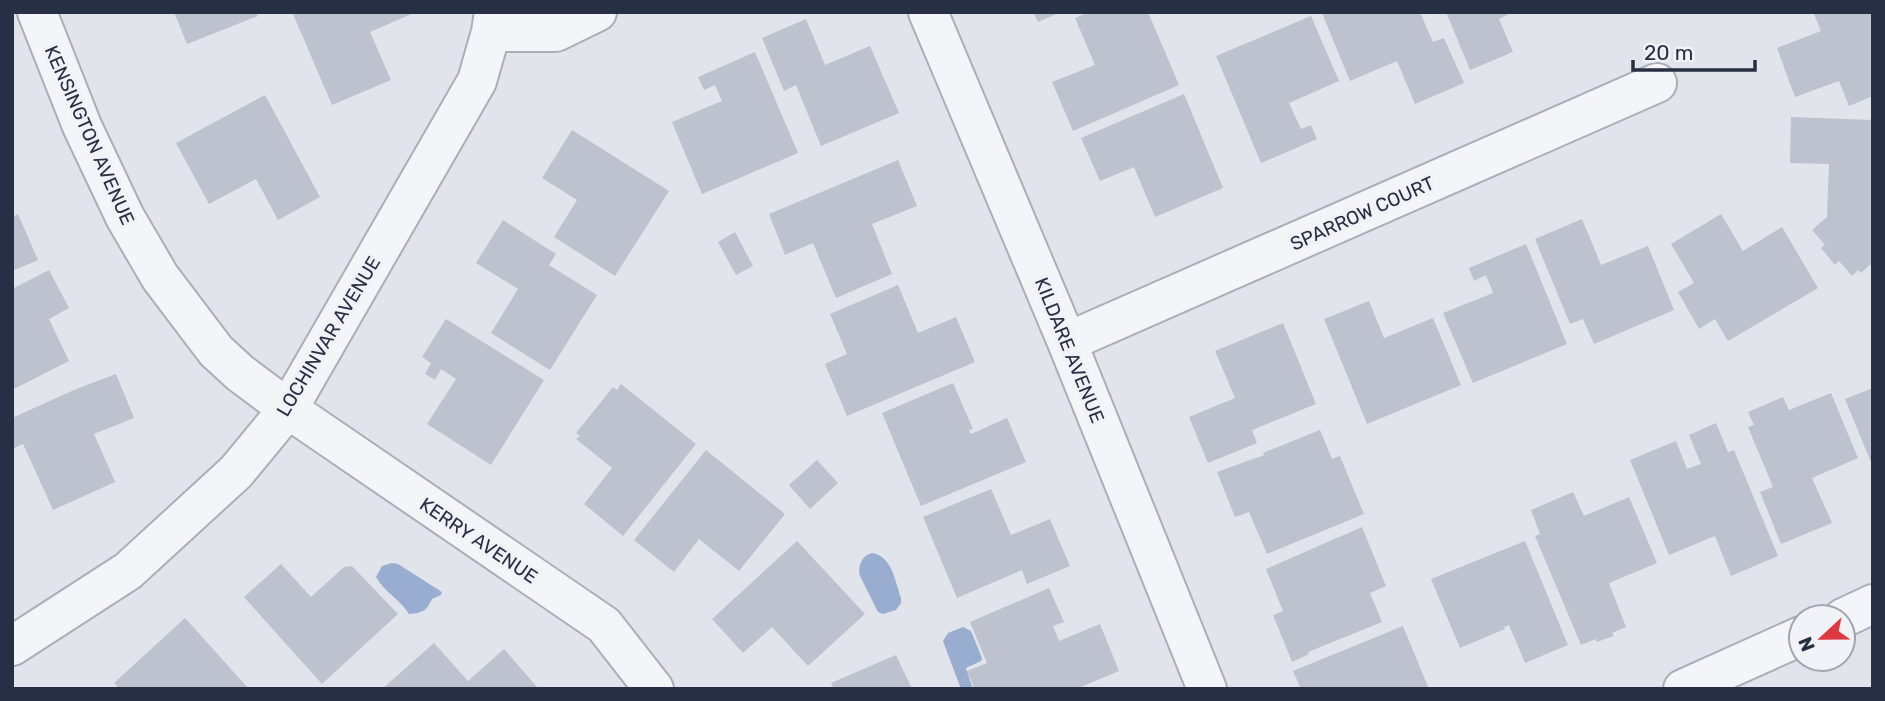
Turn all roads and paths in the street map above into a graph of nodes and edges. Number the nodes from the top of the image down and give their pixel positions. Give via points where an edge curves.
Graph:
1 (37, 12) edge
2 (597, 12) edge
3 (928, 12) edge
4 (492, 22) edge
5 (1657, 83) dead end
6 (1067, 342) junction
7 (288, 409) junction
8 (1873, 604) edge
9 (1857, 611) edge
10 (1787, 642) edge
11 (12, 646) edge
12 (654, 689) edge
13 (1207, 689) edge
14 (1684, 689) edge

1 - 7 street, KENSINGTON AVENUE via 87,138 125,218 160,277 216,351
2 - 4 street via 556,32
3 - 6 street, KILDARE AVENUE
4 - 7 street, LOCHINVAR AVENUE via 477,81
5 - 6 street, SPARROW COURT
6 - 13 street, KILDARE AVENUE
7 - 11 street, LOCHINVAR AVENUE via 236,472 128,571
7 - 12 street, KERRY AVENUE via 604,625
8 - 9 street
10 - 14 street

